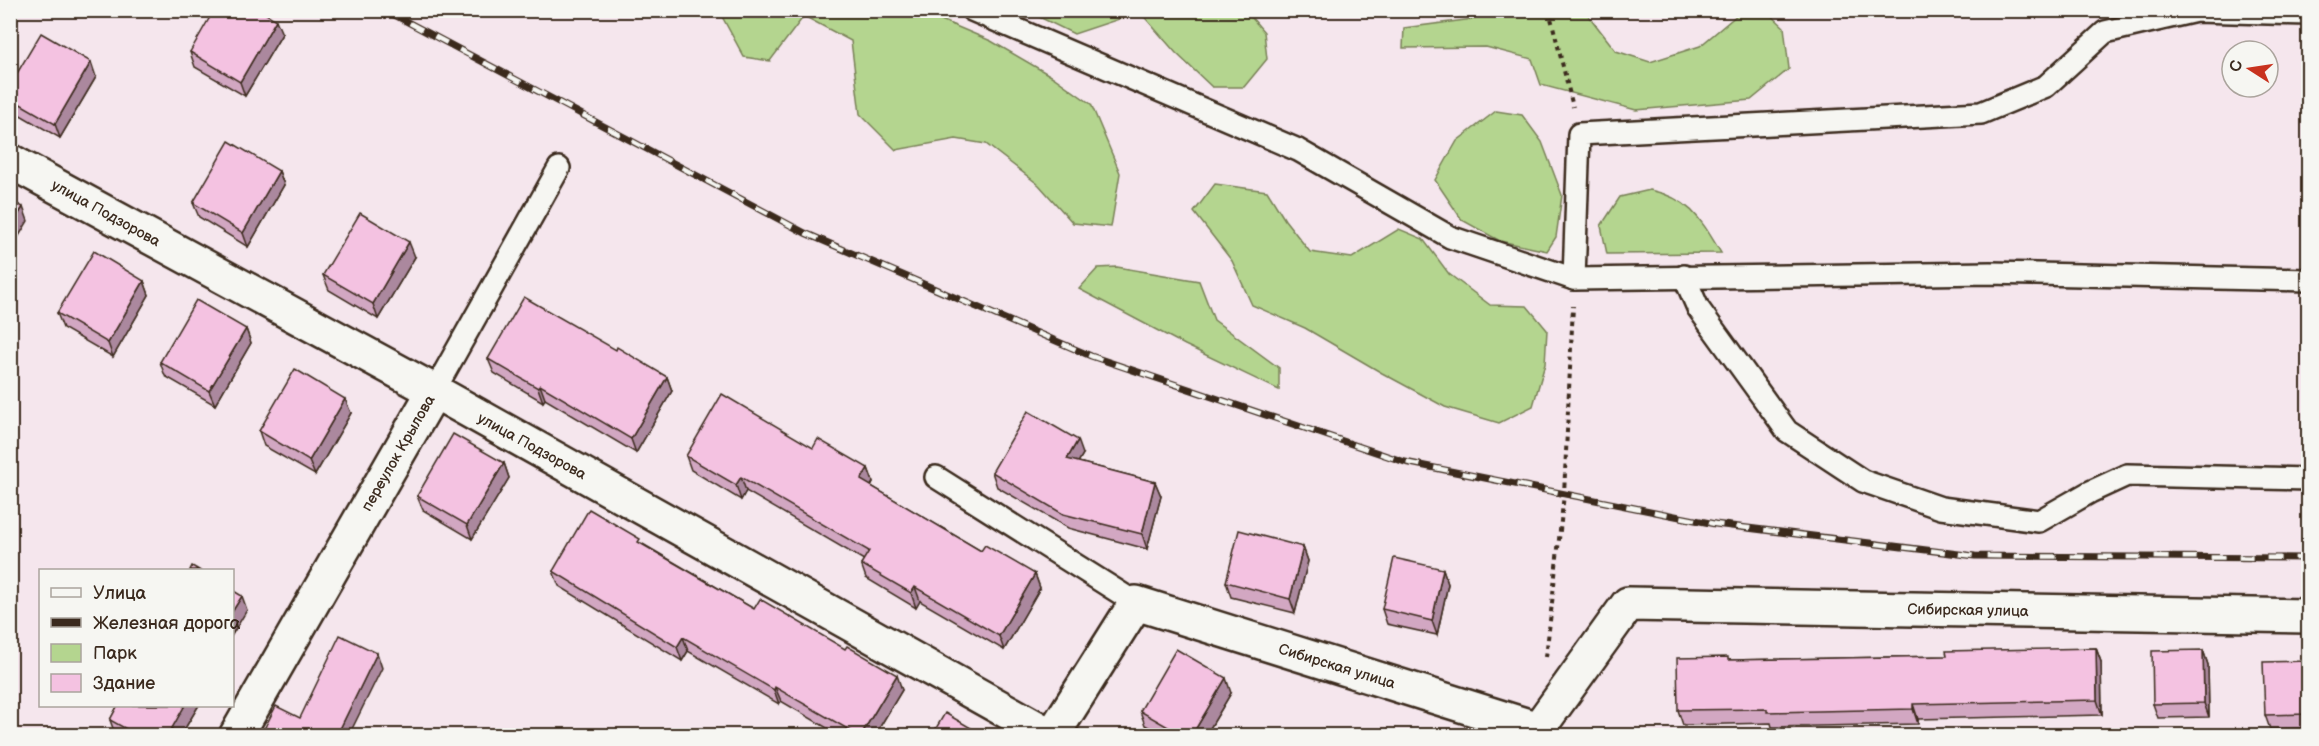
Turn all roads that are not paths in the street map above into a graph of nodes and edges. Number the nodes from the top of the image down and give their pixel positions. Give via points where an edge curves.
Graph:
1 (972, 10) edge
2 (2308, 14) edge
3 (10, 161) edge
4 (559, 168) dead end
5 (1684, 276) junction
6 (1574, 279) junction
7 (2308, 280) edge
8 (434, 391) junction
9 (936, 477) dead end
10 (2308, 479) edge
11 (1136, 603) junction
12 (2308, 616) edge
13 (1537, 732) edge
14 (236, 735) edge
15 (1051, 735) edge

1 - 6 lane via 1298,150 1450,237
2 - 6 lane via 2196,11 2104,32 2046,86 1981,113 1579,134
3 - 8 street, улица Подзорова
4 - 8 lane, переулок Крылова
5 - 6 lane
5 - 7 lane via 1990,273
5 - 10 lane via 1698,308 1787,431 1863,480 1941,508 2039,521 2127,475
8 - 14 street, переулок Крылова
8 - 15 street, улица Подзорова
9 - 11 lane
11 - 13 street, Сибирская улица
11 - 15 street
12 - 13 street, Сибирская улица via 1628,604

